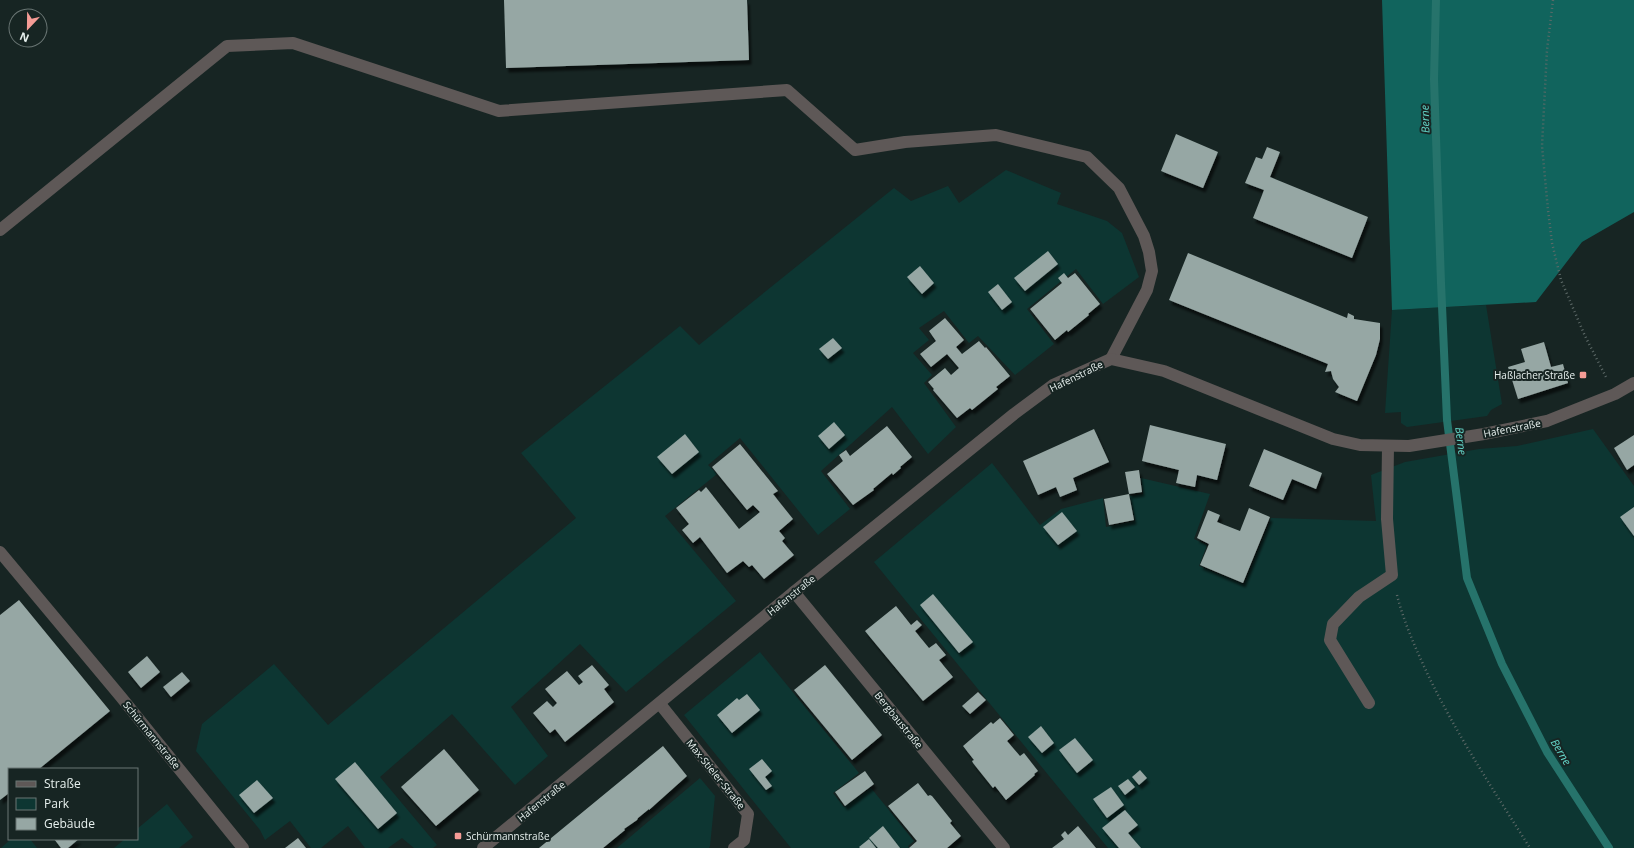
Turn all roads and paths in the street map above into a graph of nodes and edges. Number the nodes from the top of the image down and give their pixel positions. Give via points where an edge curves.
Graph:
1 (1554, 0) edge
2 (0, 230) edge
3 (1111, 359) junction
4 (1634, 384) edge
5 (1615, 394) junction
6 (1388, 446) junction
7 (0, 552) edge
8 (1392, 575) junction
9 (794, 592) junction
10 (1369, 703) dead end
11 (660, 704) junction
12 (243, 848) edge
13 (483, 848) edge
14 (734, 848) edge
15 (1004, 848) edge
16 (1530, 848) edge

1 - 5 path via 1547,50 1542,146 1552,243 1561,280 1585,336
2 - 3 street, Hafenstraße via 227,46 293,43 498,111 787,90 855,150 905,142 996,135 1087,157 1119,188 1150,252 1152,270 1147,290
3 - 6 street, Hafenstraße via 1164,371 1334,439 1360,445
3 - 9 street, Hafenstraße via 1053,385
4 - 5 street, Hafenstraße
5 - 6 street, Hafenstraße via 1547,421 1409,446
6 - 8 street via 1387,519
7 - 12 street, Schürmannstraße via 121,696
8 - 10 street via 1359,597 1333,624 1330,640
8 - 16 path via 1410,636 1445,711
9 - 11 street, Hafenstraße
9 - 15 street, Bergbaustraße
11 - 13 street, Hafenstraße
11 - 14 street, Max-Stieler-Straße via 748,814 744,840

